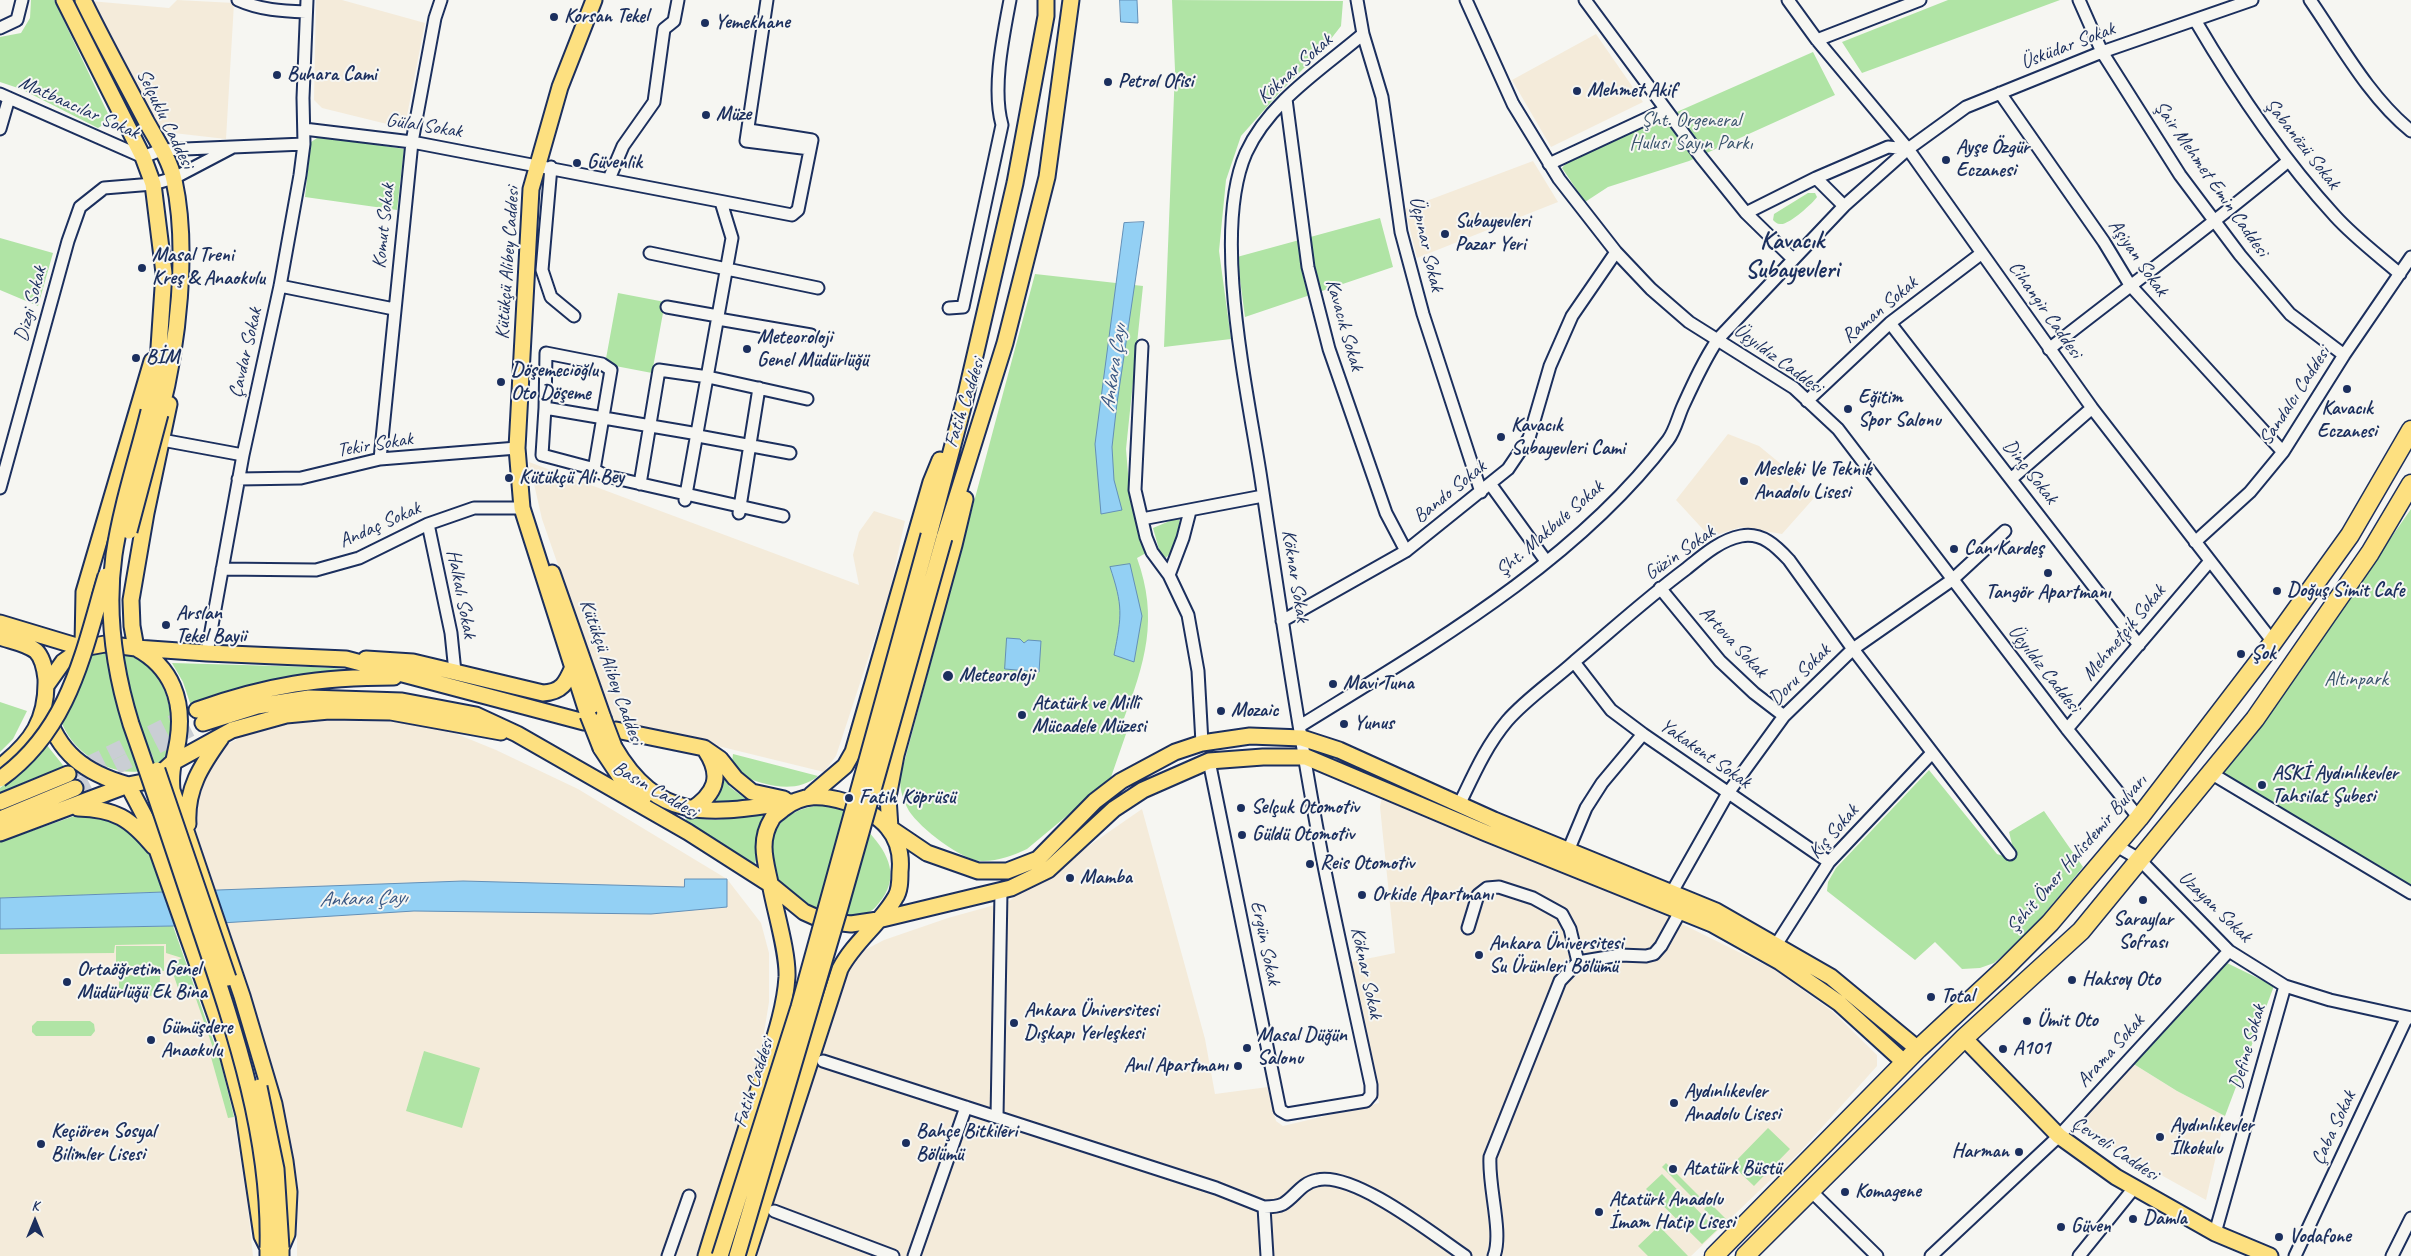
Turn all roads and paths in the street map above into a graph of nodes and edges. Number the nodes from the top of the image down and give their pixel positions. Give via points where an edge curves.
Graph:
1 (22, 0) edge
2 (64, 0) edge
3 (83, 0) edge
4 (238, 0) edge
5 (441, 0) edge
6 (594, 0) edge
7 (678, 0) edge
8 (768, 0) edge
9 (1010, 0) edge
10 (1046, 0) edge
11 (1071, 0) edge
12 (1357, 0) edge
13 (1466, 0) edge
14 (1585, 0) edge
15 (1788, 0) edge
16 (1920, 0) edge
17 (2079, 0) edge
18 (2252, 0) edge
19 (2310, 0) edge
20 (307, 6) edge
21 (2195, 20) junction
22 (0, 28) edge
23 (1363, 34) junction
24 (1817, 40) junction
25 (2102, 52) junction
26 (2000, 93) junction
27 (5, 96) edge
28 (1286, 99) junction
29 (1664, 110) junction
30 (0, 129) edge
31 (304, 129) junction
32 (2411, 131) edge
33 (412, 142) junction
34 (304, 144) junction
35 (233, 147) junction
36 (1908, 148) junction
37 (161, 150) junction
38 (143, 157) junction
39 (2287, 162) junction
40 (1549, 164) junction
41 (545, 166) junction
42 (174, 178) junction
43 (1816, 178) junction
44 (609, 179) junction
45 (153, 184) junction
46 (721, 202) junction
47 (1844, 206) junction
48 (1746, 213) junction
49 (2216, 222) junction
50 (1616, 252) junction
51 (650, 253) dead end
52 (1982, 253) junction
53 (2411, 257) edge
54 (1792, 258) junction
55 (726, 271) junction
56 (2400, 274) junction
57 (2130, 285) junction
58 (280, 286) junction
59 (818, 288) dead end
60 (667, 308) dead end
61 (949, 308) dead end
62 (394, 309) junction
63 (574, 316) dead end
64 (718, 318) junction
65 (1890, 323) junction
66 (811, 334) dead end
67 (1718, 339) junction
68 (160, 341) junction
69 (1142, 346) dead end
70 (2049, 349) junction
71 (2344, 355) junction
72 (708, 377) junction
73 (167, 382) junction
74 (759, 388) junction
75 (807, 399) dead end
76 (1807, 401) junction
77 (964, 403) junction
78 (545, 408) junction
79 (2092, 408) junction
80 (155, 412) junction
81 (603, 417) junction
82 (650, 425) junction
83 (978, 426) junction
84 (2411, 430) edge
85 (698, 435) junction
86 (162, 440) junction
87 (751, 446) junction
88 (517, 448) junction
89 (2283, 452) junction
90 (790, 454) dead end
91 (243, 455) junction
92 (380, 459) junction
93 (594, 470) junction
94 (2011, 479) junction
95 (238, 480) junction
96 (640, 484) junction
97 (2411, 484) edge
98 (1491, 485) junction
99 (0, 488) edge
100 (1481, 492) junction
101 (1264, 496) junction
102 (685, 498) junction
103 (522, 508) junction
104 (740, 510) junction
105 (1190, 511) junction
106 (783, 516) dead end
107 (1142, 519) junction
108 (428, 524) junction
109 (2005, 531) dead end
110 (936, 537) junction
111 (2195, 542) junction
112 (1406, 551) junction
113 (114, 556) junction
114 (1546, 561) junction
115 (2210, 561) junction
116 (222, 569) junction
117 (1169, 575) junction
118 (1952, 580) junction
119 (1660, 588) junction
120 (85, 590) junction
121 (132, 596) junction
122 (1282, 621) junction
123 (0, 623) edge
124 (0, 637) edge
125 (2273, 642) junction
126 (2139, 645) junction
127 (83, 648) junction
128 (136, 648) junction
129 (1853, 648) junction
130 (207, 653) junction
131 (346, 659) junction
132 (1574, 662) junction
133 (573, 666) junction
134 (455, 672) junction
135 (413, 677) junction
136 (46, 686) junction
137 (45, 709) junction
138 (1784, 716) junction
139 (592, 718) junction
140 (2067, 729) junction
141 (616, 730) dead end
142 (1301, 732) junction
143 (223, 734) junction
144 (517, 734) junction
145 (1643, 734) junction
146 (1202, 743) junction
147 (608, 748) junction
148 (704, 748) junction
149 (1932, 753) junction
150 (1306, 757) junction
151 (1209, 761) junction
152 (172, 763) junction
153 (0, 767) edge
154 (2209, 772) junction
155 (0, 779) edge
156 (128, 785) junction
157 (1728, 793) junction
158 (811, 795) junction
159 (793, 801) junction
160 (0, 802) edge
161 (1460, 803) junction
162 (71, 808) junction
163 (691, 810) junction
164 (2139, 818) junction
165 (0, 819) edge
166 (890, 828) junction
167 (688, 832) junction
168 (0, 833) edge
169 (190, 842) junction
170 (2116, 845) junction
171 (1568, 851) junction
172 (159, 854) junction
173 (2010, 854) dead end
174 (2139, 859) junction
175 (1829, 862) junction
176 (771, 886) junction
177 (1001, 892) junction
178 (1672, 892) junction
179 (2411, 893) edge
180 (1681, 910) junction
181 (878, 920) junction
182 (1468, 928) dead end
183 (1776, 945) junction
184 (2229, 951) junction
185 (1578, 962) junction
186 (2285, 986) junction
187 (2409, 1018) edge
188 (1964, 1038) junction
189 (1918, 1049) junction
190 (823, 1061) dead end
191 (1905, 1063) junction
192 (966, 1107) junction
193 (1301, 1112) joint
194 (997, 1117) junction
195 (2059, 1136) junction
196 (2134, 1188) junction
197 (1810, 1190) junction
198 (689, 1196) dead end
199 (1264, 1207) junction
200 (774, 1211) dead end
201 (2411, 1218) edge
202 (2215, 1233) junction
203 (274, 1252) edge
204 (668, 1256) edge
205 (706, 1256) edge
206 (720, 1256) edge
207 (737, 1256) edge
208 (747, 1256) edge
209 (893, 1256) edge
210 (914, 1256) edge
211 (1267, 1256) edge
212 (1465, 1256) edge
213 (1494, 1256) edge
214 (1714, 1256) edge
215 (1745, 1256) edge
216 (1878, 1256) edge
217 (1931, 1256) edge
218 (2079, 1256) edge
219 (2270, 1256) edge
220 (2296, 1256) edge
221 (2392, 1256) edge

1 - 22 street via 17,20
2 - 38 main road, Selçuklu Caddesi
3 - 37 main road, Selçuklu Caddesi
4 - 20 street via 272,10
5 - 33 street, Komut Sokak
6 - 41 main road, Kütükçü Alibey Caddesi via 560,87
7 - 44 street via 674,21 664,29 654,102 623,146
8 - 46 street, Gülal Sokak via 748,135 811,145 798,210 792,215
9 - 61 street via 998,109 1002,125 963,307
10 - 77 main road, Fatih Caddesi via 1046,16 1015,182
11 - 83 main road, Fatih Caddesi via 1047,177 1005,343
12 - 23 street, Üçpınar Sokak
13 - 40 street, Üçyıldız Caddesi via 1513,104
14 - 29 street
15 - 24 street, Cihangir Caddesi
16 - 24 street
17 - 25 street, Şair Mehmet Emin Caddesi
18 - 21 street, Üsküdar Sokak
19 - 32 street via 2365,81 2396,119
20 - 31 street, Çavdar Sokak
21 - 25 street, Üsküdar Sokak
21 - 39 street, Şabanözü Sokak via 2230,80
23 - 28 street, Köknar Sokak
23 - 100 street, Üçpınar Sokak via 1382,97 1401,232 1423,314
24 - 36 street, Cihangir Caddesi
25 - 26 street, Üsküdar Sokak
25 - 49 street, Şair Mehmet Emin Caddesi via 2180,175
26 - 36 street, Üsküdar Sokak via 1966,107
26 - 57 street, Aşiyan Sokak via 2104,242
27 - 30 street
27 - 38 street, Matbaacılar Sokak
28 - 101 street, Köknar Sokak via 1268,117 1246,153 1235,193 1232,235 1235,307
28 - 112 street, Kavacık Sokak via 1308,267 1329,349 1386,512
29 - 40 street
29 - 48 street
31 - 33 street, Gülal Sokak
31 - 34 street, Çavdar Sokak
33 - 41 street, Gülal Sokak
33 - 62 street, Komut Sokak
34 - 35 street
34 - 58 street, Çavdar Sokak
35 - 37 street
35 - 42 street, Dizgi Sokak
36 - 43 street via 1888,148
36 - 47 street, Şht. Makbule Sokak
36 - 52 street, Cihangir Caddesi
37 - 38 street
37 - 42 main road, Selçuklu Caddesi
38 - 45 main road, Selçuklu Caddesi
39 - 49 street
39 - 56 street, Şabanözü Sokak via 2336,217
40 - 50 street, Üçyıldız Caddesi
41 - 44 street, Gülal Sokak
41 - 63 street via 542,270 551,297
41 - 88 main road, Kütükçü Alibey Caddesi via 531,189
42 - 45 street, Dizgi Sokak
42 - 73 main road, Selçuklu Caddesi via 180,228 179,296
43 - 47 street
43 - 48 street
44 - 46 street, Gülal Sokak
45 - 68 main road, Selçuklu Caddesi via 164,273
45 - 99 street, Dizgi Sokak via 104,188 80,208
46 - 55 street via 732,238
47 - 54 street, Şht. Makbule Sokak
48 - 54 street
49 - 57 street
49 - 71 street, Şair Mehmet Emin Caddesi via 2290,314
50 - 67 street, Üçyıldız Caddesi via 1689,322
50 - 98 street, Bando Sokak via 1572,316 1550,366 1529,438 1508,469
51 - 55 street
52 - 65 street, Raman Sokak
52 - 70 street, Cihangir Caddesi
53 - 56 street, Sandalcı Caddesi
54 - 67 street, Şht. Makbule Sokak
55 - 59 street
55 - 64 street
56 - 71 street, Sandalcı Caddesi
57 - 70 street
57 - 89 street, Aşiyan Sokak
58 - 62 street
58 - 91 street, Çavdar Sokak
60 - 64 street
62 - 92 street, Komut Sokak
64 - 66 street
64 - 72 street
65 - 76 street, Raman Sokak
65 - 94 street, Dinç Sokak
67 - 76 street, Üçyıldız Caddesi via 1794,388
67 - 114 street, Şht. Makbule Sokak via 1704,362 1670,438 1636,478
68 - 80 main road, Selçuklu Caddesi
68 - 120 main road via 145,379
69 - 107 street via 1135,460 1135,490
70 - 79 street, Cihangir Caddesi
71 - 89 street, Sandalcı Caddesi
72 - 74 street
72 - 82 street via 659,370
72 - 85 street
73 - 80 main road
73 - 86 main road via 170,407
74 - 75 street
74 - 87 street
76 - 118 street, Üçyıldız Caddesi via 1838,429
77 - 110 main road, Fatih Caddesi
77 - 158 main road via 931,482 853,752 845,766
78 - 81 street
78 - 81 street via 546,353 602,364 611,370
78 - 93 street via 542,455
79 - 94 street
79 - 111 street, Cihangir Caddesi
80 - 113 main road, bridge
80 - 203 main road, bridge via 124,552 120,618 124,658 141,722 190,862 265,1108 276,1169
81 - 82 street
81 - 93 street
82 - 85 street
82 - 96 street
83 - 110 main road, Fatih Caddesi
83 - 166 main road via 954,545 896,755 888,797
84 - 125 highway, Şehit Ömer Halisdemir Bulvarı via 2350,535
85 - 87 street
85 - 102 street
86 - 91 street
86 - 121 main road
87 - 90 street
87 - 104 street
88 - 92 street, Tekir Sokak
88 - 103 main road, Kütükçü Alibey Caddesi
89 - 111 street, Sandalcı Caddesi via 2250,492
91 - 95 street, Çavdar Sokak
92 - 95 street, Tekir Sokak via 301,478
93 - 96 street
94 - 126 street, Dinç Sokak
95 - 116 street, Çavdar Sokak
96 - 102 street
97 - 154 highway via 2370,553 2260,711
98 - 100 street, Bando Sokak
98 - 114 street
100 - 112 street, Bando Sokak
101 - 105 street
101 - 122 street, Köknar Sokak
102 - 104 street
103 - 108 street, Andaç Sokak via 474,508
103 - 133 main road, Kütükçü Alibey Caddesi
103 - 139 main road, Kütükçü Alibey Caddesi via 557,584
104 - 106 street
105 - 107 street
105 - 117 street
107 - 117 street via 1152,552
108 - 116 street, Andaç Sokak via 359,558 316,570
108 - 134 street, Halkalı Sokak via 451,633
109 - 118 street, Doru Sokak
110 - 206 main road, Fatih Caddesi, bridge via 799,1007
110 - 207 main road, Fatih Caddesi, bridge via 840,907
111 - 115 street, Cihangir Caddesi
112 - 122 street, Bando Sokak
113 - 155 main road, bridge via 75,679 61,712 34,749
113 - 203 main road, bridge via 111,624 120,684 243,1060 263,1162
114 - 142 street, Şht. Makbule Sokak via 1505,594
115 - 125 street, Cihangir Caddesi
115 - 126 street, Mehmetçik Sokak
116 - 130 street, Çavdar Sokak
117 - 146 street via 1188,615 1198,671
118 - 129 street, Doru Sokak
118 - 140 street, Üçyıldız Caddesi
119 - 129 street, Güzin Sokak via 1725,541 1742,536 1760,537 1777,547 1789,560
119 - 132 street, Güzin Sokak
119 - 138 street, Artova Sokak via 1720,661
120 - 121 main road via 88,600 105,607 117,608
120 - 127 main road
121 - 128 main road
122 - 142 street, Köknar Sokak
123 - 127 main road
124 - 136 main road via 37,652 45,669
125 - 164 highway, Şehit Ömer Halisdemir Bulvarı
126 - 140 street, Mehmetçik Sokak
127 - 128 main road via 116,644
127 - 136 main road via 64,662
128 - 130 main road
128 - 152 main road via 157,661 172,680 176,692 179,728
129 - 138 street, Doru Sokak
129 - 149 street, Güzin Sokak
130 - 131 main road
131 - 134 main road via 388,658
131 - 135 main road
132 - 145 street, Yakakent Sokak via 1611,710
132 - 161 street, Güzin Sokak via 1508,720 1482,756
133 - 134 main road via 559,690 543,693
133 - 139 main road, Kütükçü Alibey Caddesi
135 - 139 main road
135 - 144 main road via 359,677 281,685 239,696 200,717 309,698 402,700 476,715
136 - 137 main road
137 - 153 main road via 27,742
137 - 156 main road via 58,741 78,763 105,779
138 - 157 street, Doru Sokak
139 - 147 main road, Kütükçü Alibey Caddesi, bridge
140 - 164 street, Üçyıldız Caddesi
141 - 148 main road, Basın Caddesi
142 - 146 main road
142 - 150 street, Köknar Sokak
142 - 161 main road
143 - 144 main road via 270,718 350,710 407,713
143 - 152 main road
143 - 169 main road via 191,787 188,805
144 - 167 main road, Basın Caddesi
145 - 157 street, Yakakent Sokak
145 - 171 street via 1602,783 1586,808
146 - 166 main road via 1175,752 1121,781 1095,801 1038,859 1007,871 978,871 927,854
147 - 163 main road, Kütükçü Alibey Caddesi via 645,785 673,804
147 - 167 main road, Kütükçü Alibey Caddesi via 621,778
148 - 159 main road, Basın Caddesi via 720,759 752,792
148 - 163 main road via 713,762 716,776 712,790
149 - 173 street, Güzin Sokak
149 - 175 street, Kış Sokak
150 - 151 main road
150 - 180 main road
150 - 193 street, Köknar Sokak via 1323,860 1371,1095 1366,1101
151 - 177 main road via 1143,790 1114,810 1048,870
151 - 193 street, Ergün Sokak via 1280,1110 1286,1114
152 - 156 main road via 148,781
152 - 169 main road via 172,790
154 - 174 highway
154 - 179 street
156 - 162 main road
156 - 172 main road via 147,821
157 - 175 street, Yakakent Sokak
157 - 178 street, Doru Sokak
158 - 159 main road
158 - 166 main road via 859,806
159 - 163 main road, Kütükçü Alibey Caddesi via 725,811
159 - 176 main road via 772,819 764,843 764,863
160 - 165 main road via 72,781
161 - 171 main road
162 - 168 main road
162 - 172 main road via 101,809 120,816 135,826
164 - 170 highway, Şehit Ömer Halisdemir Bulvarı
166 - 181 main road via 899,843 902,862 897,896
167 - 176 main road, Basın Caddesi
169 - 203 main road via 263,1065 281,1134 289,1218 287,1234
170 - 174 street, Uzayan Sokak
170 - 189 highway, Şehit Ömer Halisdemir Bulvarı via 2050,922
171 - 178 main road
172 - 203 main road via 224,1039 240,1099 262,1236
174 - 184 street, Uzayan Sokak
174 - 188 highway via 2081,930
175 - 183 street, Kış Sokak
176 - 181 main road via 804,912 824,921 851,924
176 - 205 main road via 787,976 776,1032
177 - 181 main road
177 - 194 street
178 - 183 main road via 1716,911
180 - 185 street via 1654,954 1620,954
180 - 191 main road via 1780,962 1839,1003
181 - 208 main road via 855,944 840,969
182 - 185 street via 1478,895 1487,888 1499,888 1533,898 1562,914 1570,929
183 - 189 main road via 1831,977
184 - 186 street, Uzayan Sokak
184 - 195 street, Arama Sokak
185 - 213 street via 1560,981 1490,1157 1489,1176 1498,1244
186 - 187 street, Uzayan Sokak
186 - 202 street, Define Sokak
187 - 220 street, Çaba Sokak
188 - 195 main road, Çevreli Caddesi
188 - 197 highway
189 - 191 highway, Şehit Ömer Halisdemir Bulvarı
190 - 192 street
191 - 214 highway, Şehit Ömer Halisdemir Bulvarı
192 - 194 street
192 - 210 street
194 - 199 street via 1216,1188
195 - 196 main road, Çevreli Caddesi
195 - 217 street, Arama Sokak
196 - 202 main road, Çevreli Caddesi
196 - 218 street
197 - 215 highway
197 - 216 street
198 - 204 street
199 - 211 street
199 - 212 street via 1283,1204 1313,1181 1331,1179 1345,1182 1388,1204
200 - 209 street
201 - 221 street
202 - 219 main road, Çevreli Caddesi

